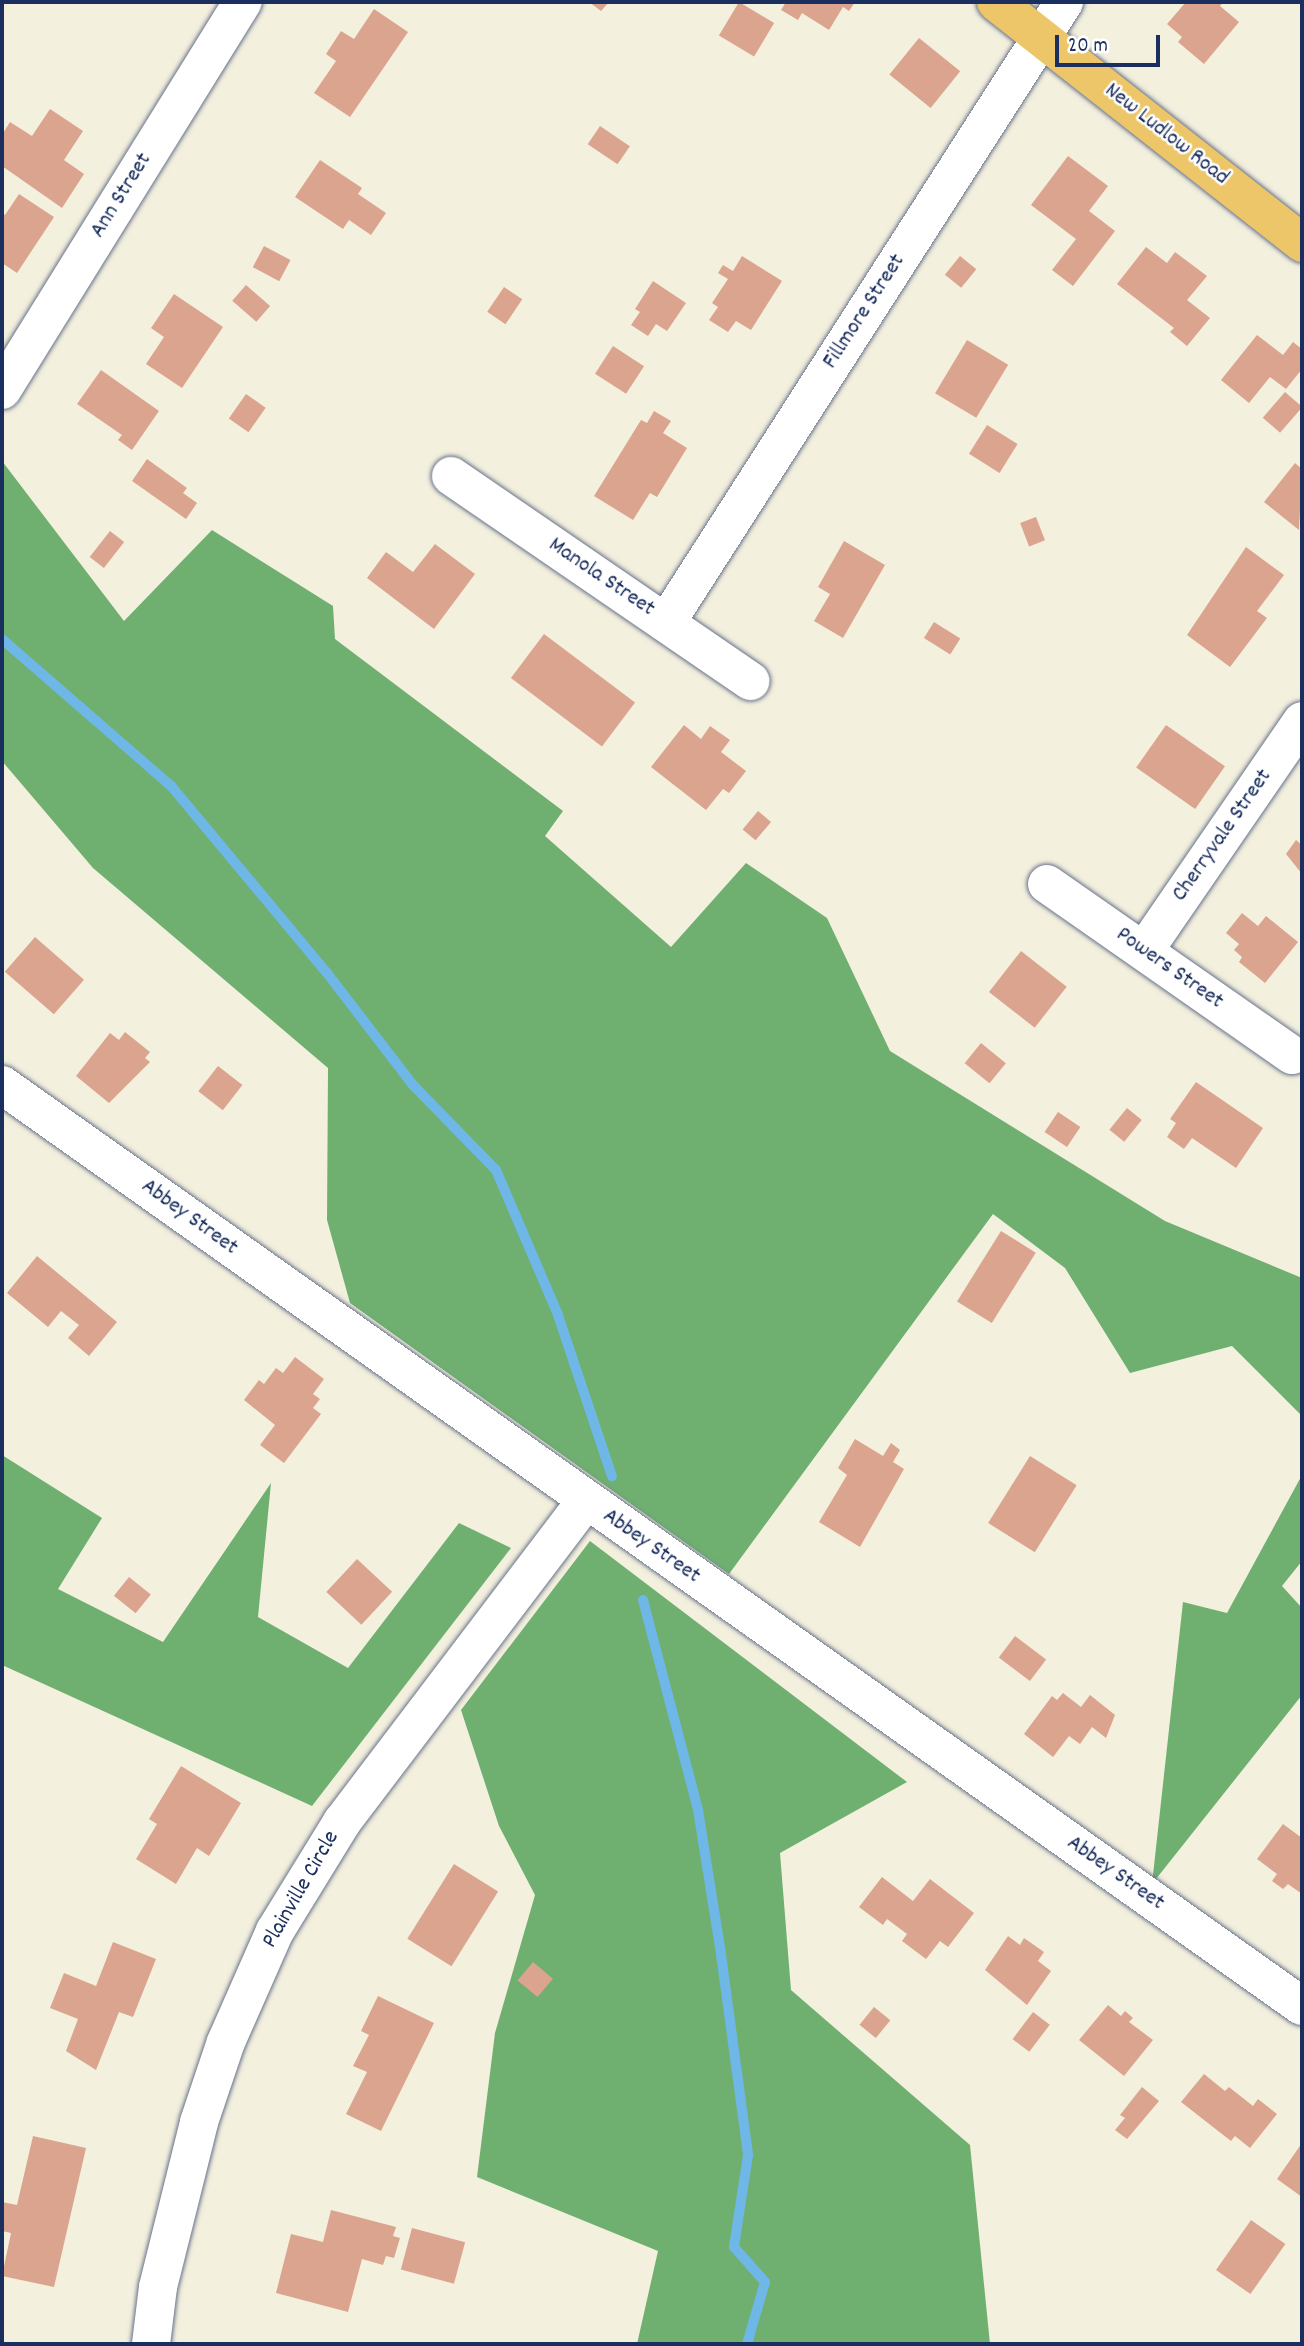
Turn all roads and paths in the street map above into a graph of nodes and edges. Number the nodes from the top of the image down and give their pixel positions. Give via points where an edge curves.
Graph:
1 (243, 2) edge
2 (996, 2) edge
3 (1064, 2) edge
4 (1041, 37) junction
5 (1302, 243) edge
6 (2, 390) edge
7 (451, 476) dead end
8 (666, 623) junction
9 (750, 681) dead end
10 (1302, 721) edge
11 (1047, 884) dead end
12 (1144, 951) junction
13 (1292, 1055) dead end
14 (2, 1085) edge
15 (586, 1501) junction
16 (1302, 2006) edge
17 (151, 2344) edge

1 - 6 street, Ann Street
2 - 4 main road, New Ludlow Road
3 - 4 street, Fillmore Street
4 - 5 main road, New Ludlow Road
4 - 8 street, Fillmore Street
7 - 8 street, Manola Street
8 - 9 street, Manola Street
10 - 12 street, Cherryvale Street
11 - 12 street, Powers Street
12 - 13 street, Powers Street
14 - 15 street, Abbey Street
15 - 16 street, Abbey Street
15 - 17 street, Plainville Circle via 342,1822 275,1931 226,2042 200,2122 158,2287

